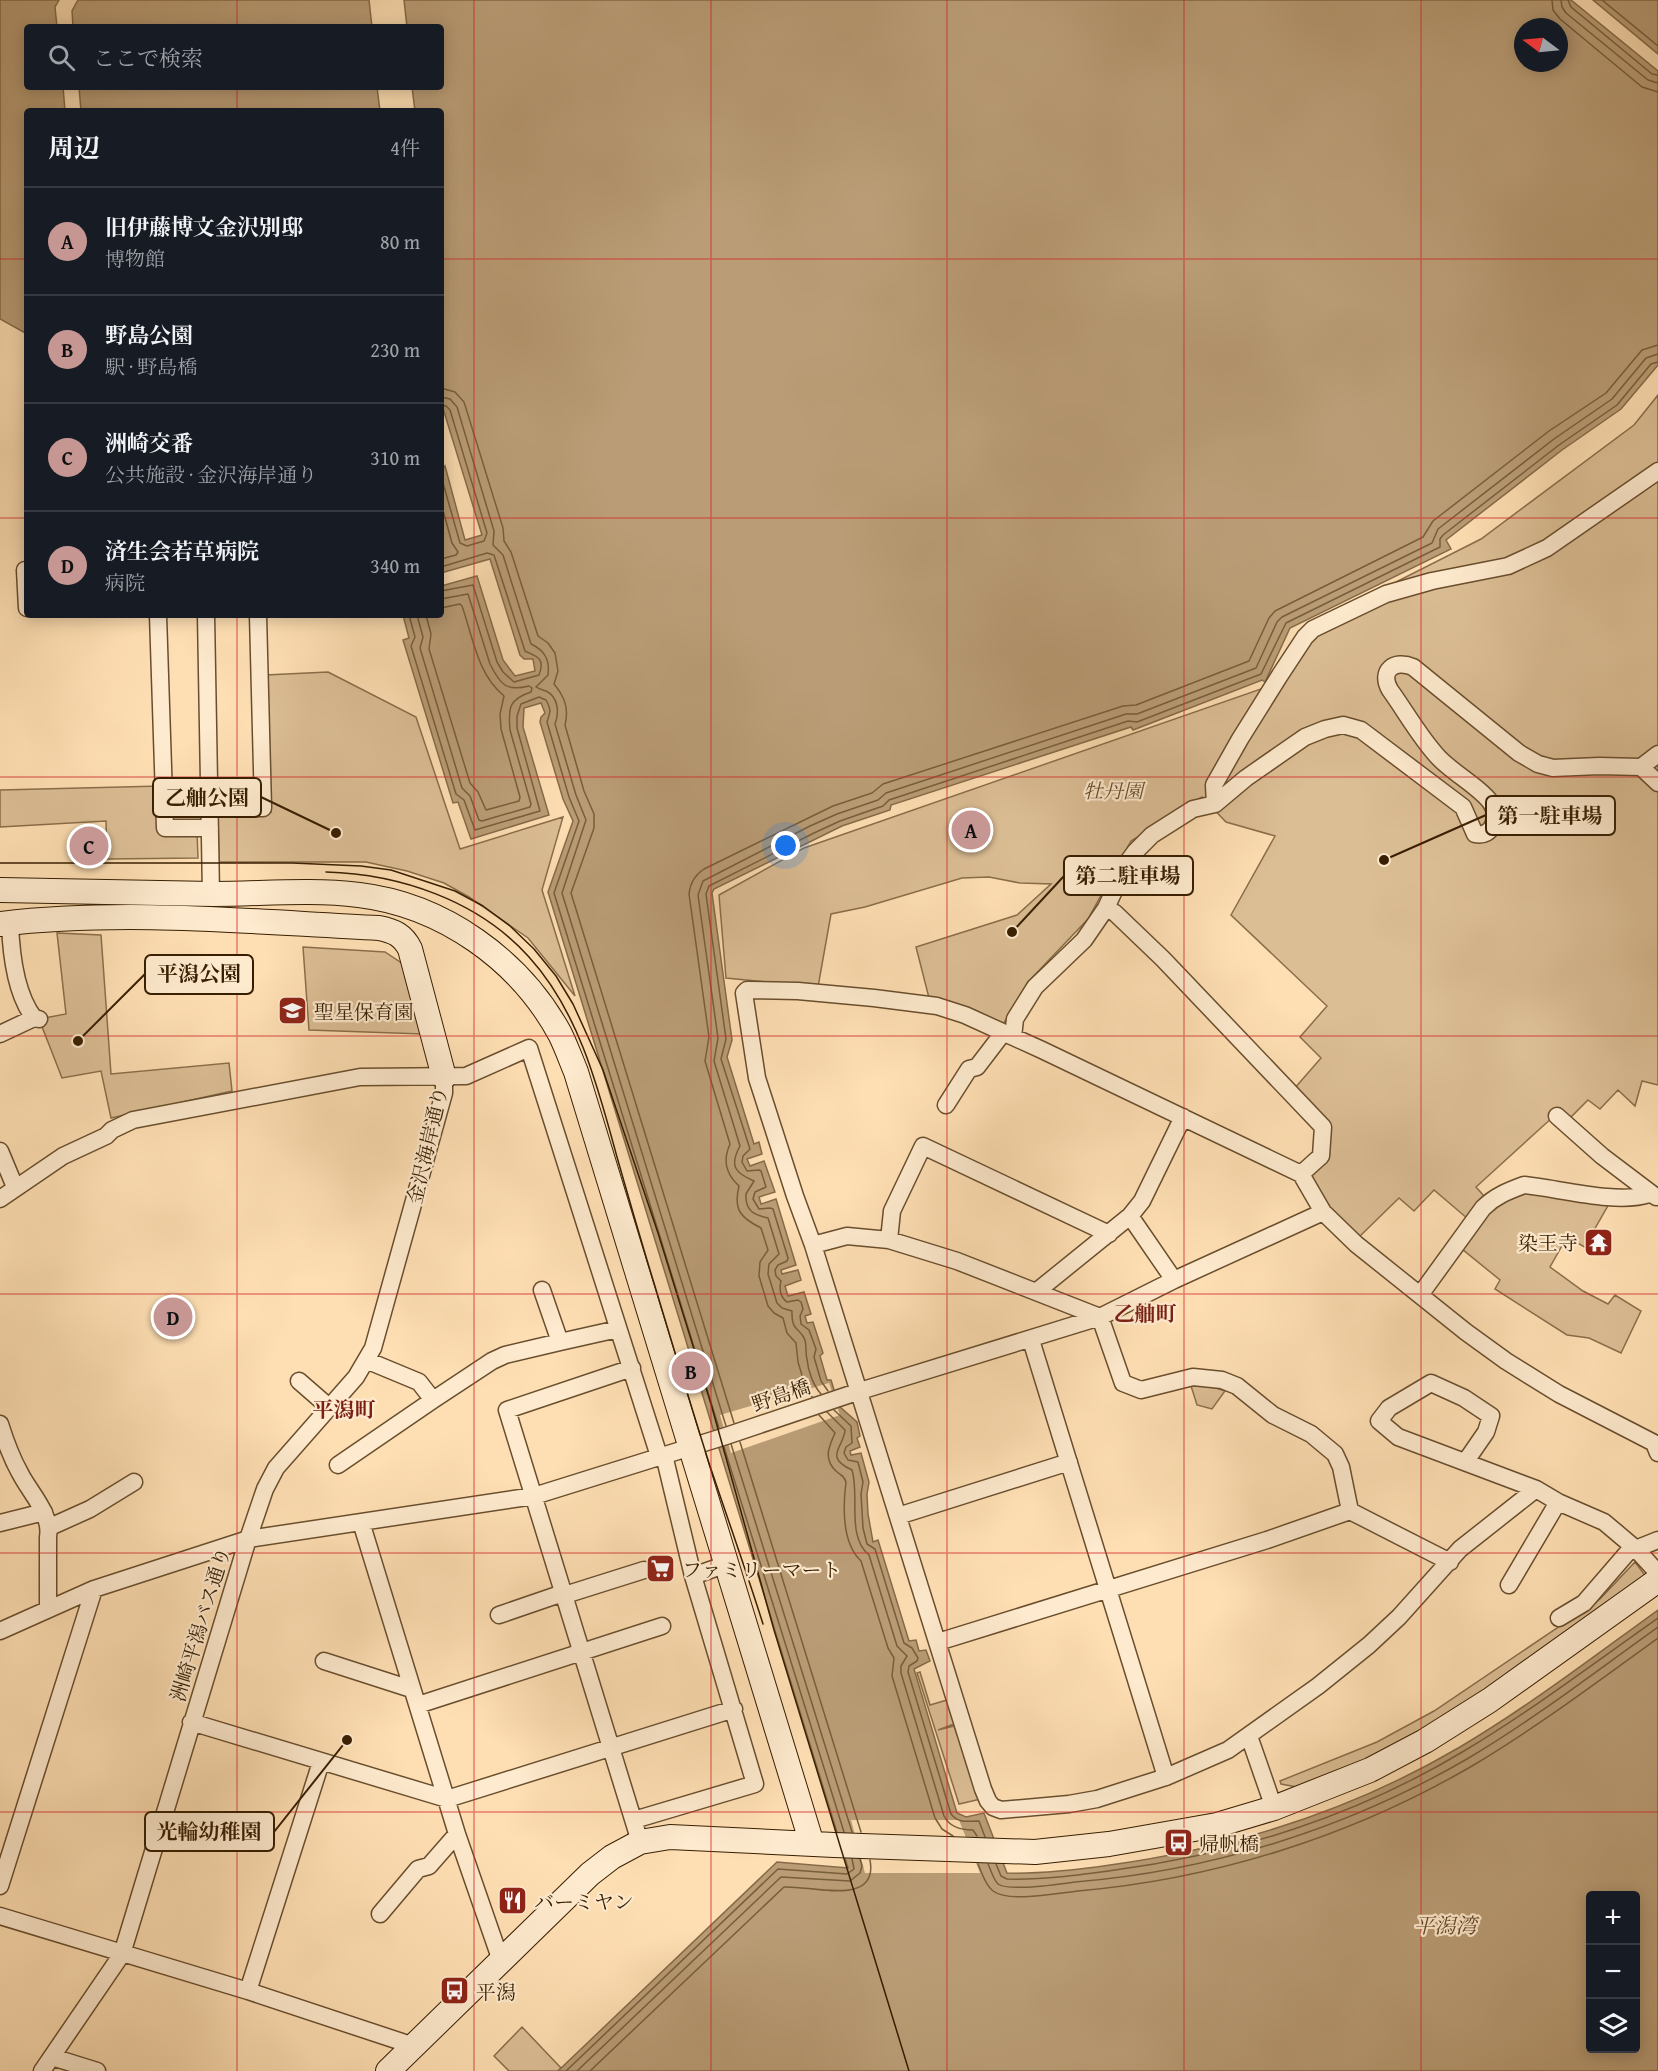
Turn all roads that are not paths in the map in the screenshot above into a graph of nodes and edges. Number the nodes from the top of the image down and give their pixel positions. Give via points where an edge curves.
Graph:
1 (1658, 471) edge
2 (158, 618) edge
3 (206, 618) edge
4 (258, 618) edge
5 (1658, 754) edge
6 (1641, 767) junction
7 (1658, 783) edge
8 (1215, 804) junction
9 (210, 808) junction
10 (210, 828) junction
11 (0, 890) edge
12 (211, 894) junction
13 (1106, 908) junction
14 (5, 924) edge
15 (0, 1034) edge
16 (1008, 1035) junction
17 (444, 1077) junction
18 (946, 1105) dead end
19 (1557, 1116) dead end
20 (1183, 1117) junction
21 (0, 1151) edge
22 (1302, 1174) junction
23 (15, 1187) junction
24 (1653, 1196) edge
25 (0, 1199) edge
26 (1323, 1212) junction
27 (1130, 1216) junction
28 (1109, 1234) junction
29 (889, 1240) junction
30 (813, 1245) junction
31 (1174, 1280) junction
32 (542, 1290) dead end
33 (1036, 1292) junction
34 (1420, 1295) junction
35 (1100, 1317) junction
36 (618, 1329) junction
37 (1030, 1340) junction
38 (560, 1342) junction
39 (366, 1360) junction
40 (632, 1368) junction
41 (299, 1381) dead end
42 (860, 1391) junction
43 (433, 1400) junction
44 (330, 1408) junction
45 (0, 1424) edge
46 (3, 1443) edge
47 (1657, 1445) edge
48 (691, 1448) junction
49 (662, 1456) junction
50 (1467, 1461) junction
51 (1070, 1462) junction
52 (339, 1465) dead end
53 (134, 1482) dead end
54 (1536, 1490) junction
55 (534, 1496) junction
56 (1558, 1502) junction
57 (1350, 1511) junction
58 (898, 1516) junction
59 (47, 1519) junction
60 (361, 1522) junction
61 (0, 1523) edge
62 (248, 1539) junction
63 (1658, 1540) edge
64 (1636, 1549) junction
65 (1450, 1562) junction
66 (727, 1564) junction
67 (644, 1570) dead end
68 (1658, 1573) edge
69 (693, 1576) junction
70 (1658, 1580) edge
71 (1509, 1586) dead end
72 (94, 1588) junction
73 (1108, 1589) junction
74 (563, 1593) junction
75 (48, 1608) junction
76 (499, 1615) dead end
77 (1559, 1618) dead end
78 (662, 1626) dead end
79 (0, 1631) edge
80 (938, 1642) junction
81 (581, 1652) junction
82 (324, 1661) dead end
83 (411, 1689) junction
84 (418, 1706) junction
85 (734, 1709) junction
86 (191, 1722) junction
87 (1249, 1736) junction
88 (611, 1747) junction
89 (321, 1762) junction
90 (1166, 1777) junction
91 (447, 1799) junction
92 (1274, 1808) junction
93 (637, 1831) junction
94 (457, 1834) junction
95 (823, 1845) junction
96 (0, 1886) edge
97 (380, 1914) dead end
98 (0, 1916) edge
99 (122, 1954) junction
100 (501, 1961) junction
101 (248, 1991) junction
102 (414, 2046) junction
103 (52, 2057) junction
104 (42, 2071) edge
105 (98, 2071) edge
106 (388, 2071) edge

1 - 8 street via 1547,548 1484,572 1386,594 1312,629 1234,748 1214,785
2 - 10 street via 165,828
3 - 9 street
4 - 9 street via 263,808
5 - 6 street
6 - 7 street
6 - 8 street via 1553,768 1538,764 1413,667 1399,663 1388,672 1386,683 1439,758 1491,801 1496,813 1488,832 1475,834 1463,807 1361,730 1343,725 1305,737 1246,777
8 - 13 street via 1192,809 1152,835 1127,863
9 - 10 street
10 - 12 street
11 - 12 street
12 - 48 street via 321,892 398,903 462,930 512,971 537,999 560,1035 576,1072
13 - 16 street via 1084,940 1035,987
13 - 22 street via 1163,960 1323,1127 1321,1156
14 - 15 street via 20,991 36,1019
14 - 17 street, 金沢海岸通り via 179,919 379,928 395,932 410,949
16 - 18 street via 977,1067 969,1069
16 - 20 street
16 - 30 street via 937,1006 798,991 744,993 757,1078
17 - 23 street via 360,1077 133,1120 63,1156
17 - 36 street via 466,1076 529,1048
17 - 39 street, 金沢海岸通り via 444,1093 410,1217 373,1348
19 - 24 street
20 - 22 street
20 - 27 street via 1142,1201
21 - 23 street
22 - 26 street
23 - 25 street
24 - 34 street via 1624,1198 1524,1185 1493,1197
26 - 31 street, 野島橋
26 - 34 street
27 - 28 street
27 - 31 street
28 - 29 street via 923,1146 891,1211
28 - 33 street
29 - 30 street via 847,1236
29 - 33 street
30 - 42 street
31 - 35 street, 野島橋
32 - 38 street
33 - 35 street
34 - 47 street via 1506,1361 1559,1394
35 - 37 street, 野島橋
35 - 57 street via 1123,1383 1141,1390 1192,1377 1237,1386 1273,1415 1311,1434 1335,1454
36 - 38 street
36 - 40 street
37 - 42 street, 野島橋
37 - 51 street
38 - 43 street via 505,1355
39 - 43 street via 419,1382
39 - 44 street, 金沢海岸通り
40 - 49 street
40 - 55 street via 507,1410
41 - 44 street
42 - 48 street, 野島橋
42 - 58 street
43 - 52 street
44 - 62 street, 金沢海岸通り via 276,1468
45 - 46 street
46 - 59 street
48 - 49 street, 洲崎平潟バス通り
48 - 66 street
49 - 55 street, 洲崎平潟バス通り
49 - 69 street
50 - 50 street via 1398,1437 1379,1421 1389,1408 1431,1383 1456,1394 1491,1416 1486,1432
50 - 54 street
51 - 58 street
51 - 73 street
53 - 59 street via 90,1509
54 - 56 street
54 - 65 street via 1460,1549
55 - 60 street, 洲崎平潟バス通り
55 - 74 street
56 - 64 street via 1604,1522
56 - 71 street
57 - 65 street
57 - 73 street
58 - 80 street
59 - 61 street
59 - 75 street
60 - 62 street, 洲崎平潟バス通り
60 - 83 street
62 - 72 street
62 - 86 street, 洲崎平潟バス通り
63 - 64 street
64 - 68 street
64 - 77 street via 1628,1552 1584,1604
65 - 87 street via 1369,1645
66 - 69 street
66 - 95 street
67 - 74 street
69 - 85 street
70 - 92 street via 1457,1723 1370,1770
72 - 75 street
72 - 96 street
73 - 80 street
73 - 90 street
74 - 76 street
74 - 81 street
75 - 79 street
78 - 81 street
80 - 90 street via 983,1789 993,1807 1010,1810 1069,1804
81 - 84 street
81 - 88 street
82 - 83 street
83 - 84 street
84 - 91 street
85 - 88 street
85 - 93 street via 755,1784
86 - 89 street
86 - 99 street, 洲崎平潟バス通り
87 - 90 street via 1228,1750
87 - 92 street
88 - 91 street
88 - 93 street
89 - 91 street
89 - 101 street
91 - 94 street
92 - 95 street via 1218,1825 1035,1852
93 - 95 street via 670,1837
93 - 100 street
94 - 97 street via 429,1866 418,1869
94 - 100 street
98 - 99 street
99 - 101 street
99 - 103 street, 洲崎平潟バス通り
100 - 102 street
101 - 102 street
102 - 106 street
103 - 104 street, 洲崎平潟バス通り
103 - 105 street

